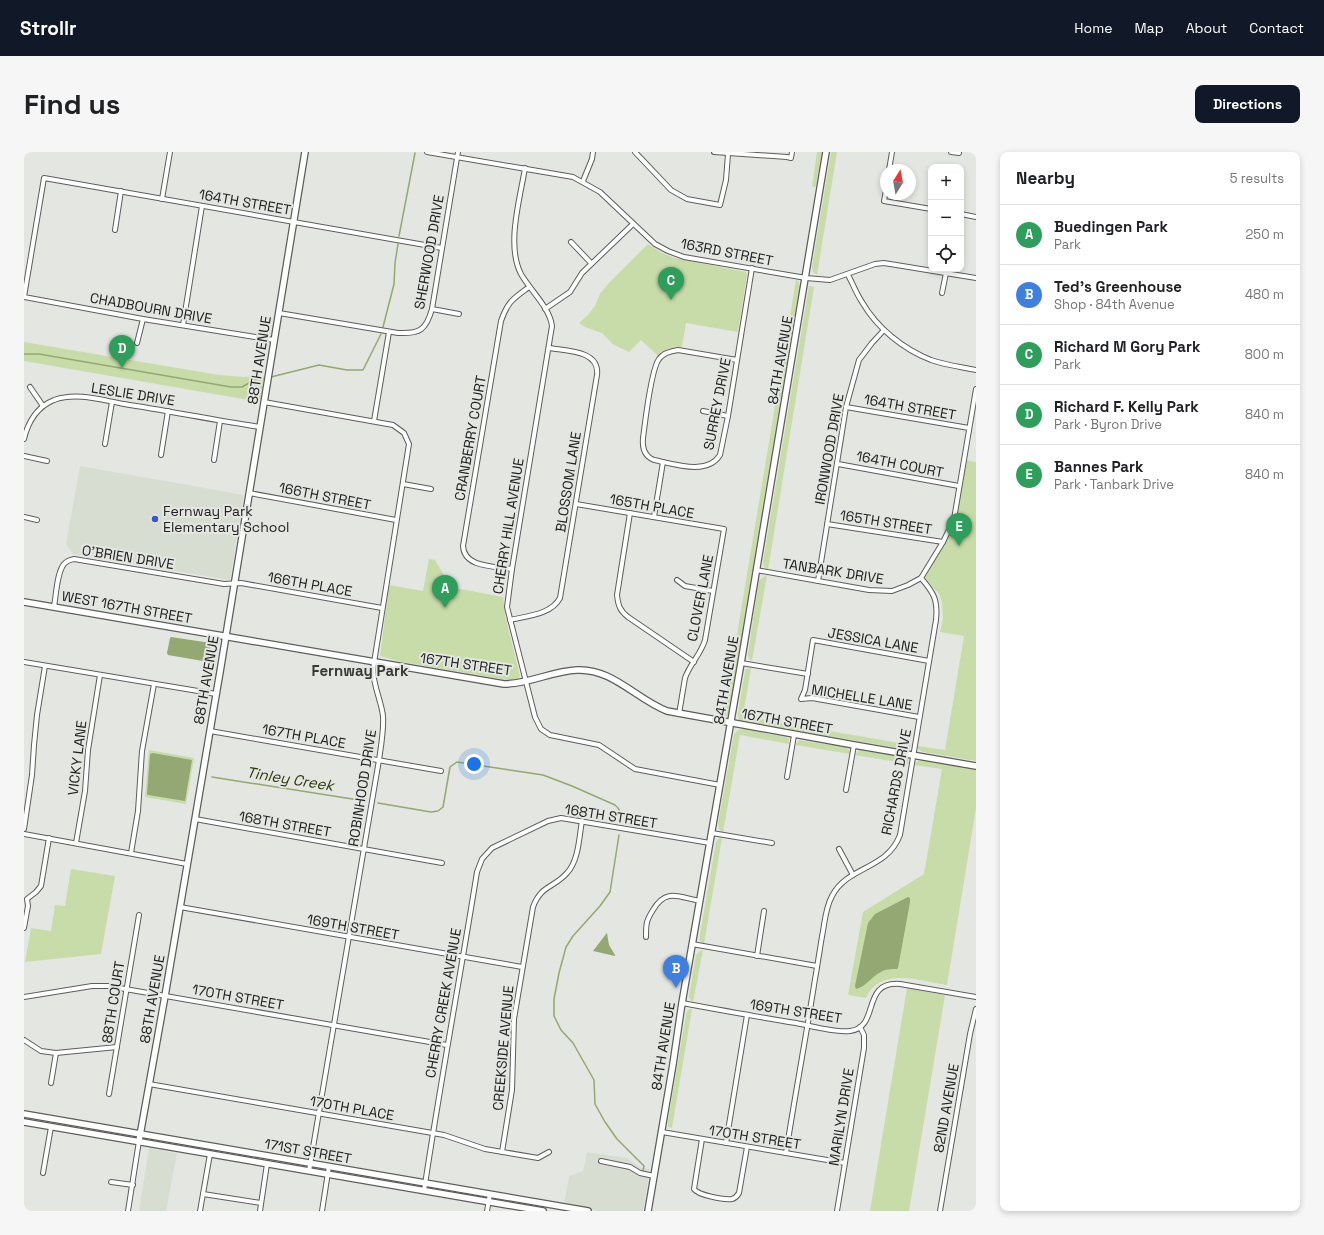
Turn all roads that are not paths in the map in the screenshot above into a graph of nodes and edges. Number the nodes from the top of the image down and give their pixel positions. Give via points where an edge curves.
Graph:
1 (170, 152) edge
2 (305, 152) edge
3 (427, 152) edge
4 (458, 152) edge
5 (593, 152) edge
6 (635, 152) edge
7 (714, 152) edge
8 (792, 152) edge
9 (826, 152) edge
10 (892, 152) edge
11 (951, 152) edge
12 (959, 153) dead end
13 (728, 154) junction
14 (457, 157) junction
15 (890, 164) edge
16 (525, 168) junction
17 (583, 182) junction
18 (121, 191) junction
19 (162, 199) junction
20 (884, 200) edge
21 (202, 206) junction
22 (928, 208) edge
23 (964, 215) edge
24 (976, 217) edge
25 (293, 222) junction
26 (633, 224) junction
27 (115, 230) dead end
28 (571, 242) dead end
29 (442, 248) junction
30 (591, 263) junction
31 (752, 268) junction
32 (946, 273) junction
33 (848, 274) junction
34 (806, 278) junction
35 (976, 278) edge
36 (529, 287) junction
37 (942, 293) dead end
38 (24, 296) edge
39 (432, 308) junction
40 (545, 309) junction
41 (279, 313) junction
42 (459, 314) dead end
43 (143, 319) junction
44 (183, 325) junction
45 (884, 330) junction
46 (388, 332) junction
47 (274, 340) junction
48 (137, 343) dead end
49 (549, 348) junction
50 (737, 360) junction
51 (976, 370) edge
52 (30, 387) dead end
53 (976, 389) edge
54 (112, 402) junction
55 (264, 402) junction
56 (43, 406) junction
57 (846, 407) junction
58 (168, 411) junction
59 (703, 411) dead end
60 (728, 416) junction
61 (220, 421) junction
62 (374, 421) junction
63 (260, 427) junction
64 (969, 428) junction
65 (24, 439) edge
66 (105, 444) dead end
67 (161, 455) dead end
68 (24, 456) edge
69 (214, 460) dead end
70 (47, 461) dead end
71 (663, 462) junction
72 (838, 464) junction
73 (403, 484) junction
74 (959, 486) junction
75 (431, 489) dead end
76 (249, 492) junction
77 (576, 504) junction
78 (630, 513) junction
79 (24, 517) edge
80 (654, 517) junction
81 (38, 520) dead end
82 (396, 520) junction
83 (827, 524) junction
84 (724, 529) joint
85 (943, 542) junction
86 (512, 569) junction
87 (756, 570) junction
88 (921, 578) junction
89 (677, 580) dead end
90 (818, 581) junction
91 (234, 584) junction
92 (713, 591) junction
93 (24, 602) edge
94 (54, 607) junction
95 (382, 608) junction
96 (510, 620) junction
97 (226, 636) junction
98 (929, 661) junction
99 (24, 662) edge
100 (373, 662) junction
101 (694, 662) junction
102 (741, 663) junction
103 (46, 666) junction
104 (808, 674) junction
105 (100, 675) junction
106 (526, 682) junction
107 (154, 684) junction
108 (216, 694) junction
109 (679, 714) junction
110 (920, 717) junction
111 (731, 723) junction
112 (210, 731) junction
113 (794, 735) junction
114 (854, 745) junction
115 (913, 755) junction
116 (379, 760) junction
117 (976, 766) edge
118 (441, 771) dead end
119 (787, 777) dead end
120 (720, 785) junction
121 (846, 790) dead end
122 (195, 819) junction
123 (582, 821) junction
124 (24, 829) edge
125 (712, 833) junction
126 (24, 834) edge
127 (49, 838) junction
128 (513, 838) joint
129 (76, 842) junction
130 (710, 843) junction
131 (772, 843) dead end
132 (364, 849) junction
133 (839, 849) dead end
134 (131, 853) junction
135 (442, 863) dead end
136 (187, 864) junction
137 (853, 875) junction
138 (25, 897) edge
139 (700, 901) junction
140 (180, 907) junction
141 (764, 911) dead end
142 (139, 914) dead end
143 (24, 928) edge
144 (349, 937) junction
145 (646, 937) dead end
146 (692, 944) junction
147 (757, 956) junction
148 (463, 957) junction
149 (817, 966) junction
150 (522, 967) junction
151 (126, 990) junction
152 (165, 996) junction
153 (24, 997) edge
154 (976, 997) edge
155 (682, 1003) junction
156 (976, 1009) edge
157 (747, 1015) junction
158 (334, 1025) junction
159 (808, 1025) junction
160 (860, 1027) junction
161 (24, 1040) edge
162 (447, 1045) junction
163 (117, 1047) junction
164 (56, 1053) junction
165 (50, 1083) dead end
166 (149, 1084) junction
167 (109, 1094) dead end
168 (24, 1114) edge
169 (319, 1114) junction
170 (24, 1122) edge
171 (51, 1127) junction
172 (662, 1132) junction
173 (432, 1133) junction
174 (140, 1134) junction
175 (702, 1139) junction
176 (139, 1141) junction
177 (726, 1143) junction
178 (747, 1147) junction
179 (502, 1152) junction
180 (549, 1152) dead end
181 (786, 1153) junction
182 (210, 1154) junction
183 (601, 1161) dead end
184 (310, 1163) junction
185 (845, 1163) junction
186 (267, 1164) junction
187 (329, 1166) junction
188 (309, 1171) junction
189 (43, 1173) dead end
190 (328, 1174) junction
191 (654, 1176) junction
192 (111, 1182) dead end
193 (425, 1183) junction
194 (133, 1185) junction
195 (424, 1191) junction
196 (203, 1194) junction
197 (490, 1194) junction
198 (489, 1202) junction
199 (261, 1204) junction
200 (128, 1211) edge
201 (200, 1211) edge
202 (260, 1211) edge
203 (322, 1211) edge
204 (487, 1211) edge
205 (543, 1211) edge
206 (588, 1211) edge
207 (648, 1211) edge
208 (837, 1211) edge
209 (940, 1211) edge

1 - 19 street
2 - 25 street, 88TH AVENUE
3 - 14 street, 163RD STREET
4 - 14 street, SHERWOOD DRIVE
5 - 17 street
6 - 13 street via 671,190 687,199 720,204 726,180
7 - 13 street
8 - 13 street via 791,158
9 - 34 street, 84TH AVENUE
10 - 15 street
11 - 12 street
14 - 16 street, 163RD STREET
14 - 29 street, SHERWOOD DRIVE
16 - 17 street, 163RD STREET via 561,174
16 - 36 street, CHERRY HILL AVENUE via 514,246 520,272
17 - 26 street, 163RD STREET via 607,197
18 - 19 street, 164TH STREET
18 - 27 street
18 - 38 street, 164TH STREET via 44,178
19 - 21 street, 164TH STREET
20 - 22 street
21 - 25 street, 164TH STREET
21 - 44 street
23 - 24 street
25 - 29 street, 164TH STREET
25 - 41 street, 88TH AVENUE
26 - 30 street
26 - 31 street, 163RD STREET via 655,244 675,254
28 - 30 street
29 - 39 street, SHERWOOD DRIVE
30 - 40 street via 570,292
31 - 34 street, 163RD STREET
31 - 50 street, SURREY DRIVE
32 - 33 street, 163RD STREET via 884,263
32 - 35 street, 163RD STREET
32 - 37 street
33 - 34 street, 163RD STREET via 830,280
33 - 45 street via 861,302
34 - 87 street, 84TH AVENUE
36 - 40 street, CHERRY HILL AVENUE
36 - 86 street, CRANBERRY COURT via 510,301 501,321 463,546 465,554 472,562
38 - 43 street, CHADBOURN DRIVE
39 - 42 street
39 - 46 street, SHERWOOD DRIVE via 424,328 418,332
40 - 49 street, CHERRY HILL AVENUE via 552,326
41 - 46 street, SHERWOOD DRIVE
41 - 47 street, 88TH AVENUE
43 - 44 street, CHADBOURN DRIVE
43 - 48 street
44 - 47 street, CHADBOURN DRIVE
45 - 51 street via 907,348 932,360
45 - 57 street, IRONWOOD DRIVE via 859,360
46 - 62 street
47 - 55 street, 88TH AVENUE
49 - 77 street, BLOSSOM LANE via 586,355 592,358 597,369
49 - 86 street, CHERRY HILL AVENUE
50 - 60 street, SURREY DRIVE
50 - 71 street, SURREY DRIVE via 678,350 661,356 655,366 642,446 648,456
52 - 56 street
53 - 64 street
54 - 56 street, LESLIE DRIVE via 73,396
54 - 58 street, LESLIE DRIVE
54 - 66 street
55 - 62 street, ROBINHOOD DRIVE
55 - 63 street, 88TH AVENUE
56 - 65 street, LESLIE DRIVE via 34,414
57 - 64 street, 164TH STREET
57 - 72 street, IRONWOOD DRIVE
58 - 61 street, LESLIE DRIVE
58 - 67 street
59 - 60 street
60 - 71 street, SURREY DRIVE via 722,451 714,462 697,468
61 - 63 street, LESLIE DRIVE
61 - 69 street
62 - 73 street, ROBINHOOD DRIVE via 396,426 407,438 409,447
63 - 76 street, 88TH AVENUE
64 - 74 street
68 - 70 street
71 - 80 street
72 - 74 street, 164TH COURT
72 - 83 street, IRONWOOD DRIVE
73 - 75 street
73 - 82 street, ROBINHOOD DRIVE
74 - 85 street via 954,519
76 - 82 street, 166TH STREET
76 - 91 street, 88TH AVENUE
77 - 78 street, 165TH PLACE
77 - 96 street, BLOSSOM LANE via 558,602 547,610
78 - 80 street, 165TH PLACE
78 - 101 street via 617,595 620,607 628,617
79 - 81 street
80 - 84 street, 165TH PLACE
82 - 95 street, ROBINHOOD DRIVE
83 - 85 street, 165TH STREET
83 - 90 street, IRONWOOD DRIVE
84 - 92 street, CLOVER LANE
85 - 88 street
86 - 96 street, CHERRY HILL AVENUE via 507,602
87 - 90 street, TANBARK DRIVE
87 - 102 street, 84TH AVENUE
88 - 90 street, TANBARK DRIVE via 892,591 869,590
88 - 98 street, RICHARDS DRIVE via 931,589 937,604
89 - 92 street via 685,586
91 - 94 street, O'BRIEN DRIVE via 74,559 68,560 60,569
91 - 95 street, 166TH PLACE via 241,583
91 - 97 street, 88TH AVENUE
92 - 101 street, CLOVER LANE via 704,645
93 - 94 street, WEST 167TH STREET
94 - 97 street, WEST 167TH STREET
95 - 100 street, ROBINHOOD DRIVE
96 - 106 street, CHERRY HILL AVENUE
97 - 100 street, 167TH STREET
97 - 108 street, 88TH AVENUE
98 - 104 street, JESSICA LANE via 813,640
98 - 110 street, RICHARDS DRIVE
99 - 103 street
100 - 106 street, 167TH STREET via 504,684
100 - 116 street, ROBINHOOD DRIVE via 373,678 383,715
101 - 109 street, CLOVER LANE via 685,678
102 - 104 street
102 - 111 street, 84TH AVENUE
103 - 105 street
103 - 124 street via 36,723
104 - 110 street, MICHELLE LANE via 801,699 812,698
105 - 107 street
105 - 129 street, VICKY LANE
106 - 109 street, 167TH STREET via 570,671 594,672 612,678 656,707
106 - 120 street, CHERRY HILL AVENUE via 536,721 543,731 550,735 599,745 635,769
107 - 108 street
107 - 134 street via 142,751 138,811
108 - 112 street, 88TH AVENUE
109 - 111 street, 167TH STREET
110 - 115 street, RICHARDS DRIVE
111 - 113 street, 167TH STREET
111 - 120 street, 84TH AVENUE
112 - 116 street, 167TH PLACE
112 - 122 street, 88TH AVENUE
113 - 114 street, 167TH STREET
113 - 119 street
114 - 115 street, 167TH STREET
114 - 121 street
115 - 117 street, 167TH STREET
115 - 137 street, RICHARDS DRIVE via 901,830 896,844 884,857
116 - 118 street, 167TH PLACE
116 - 132 street, ROBINHOOD DRIVE
120 - 125 street, 84TH AVENUE
122 - 132 street, 168TH STREET
122 - 136 street, 88TH AVENUE
123 - 128 street, 168TH STREET via 556,818
123 - 130 street, 168TH STREET
123 - 150 street, CREEKSIDE AVENUE via 576,859 571,868 564,877 544,889 534,902
125 - 130 street, 84TH AVENUE
125 - 131 street
126 - 127 street
127 - 129 street
127 - 138 street via 41,886 36,892
128 - 148 street, CHERRY CREEK AVENUE via 492,848 478,865
129 - 134 street
130 - 139 street, 84TH AVENUE
132 - 135 street, 168TH STREET
132 - 144 street, ROBINHOOD DRIVE
133 - 137 street
134 - 136 street
136 - 140 street, 88TH AVENUE
137 - 149 street, RICHARDS DRIVE via 840,884 830,900
138 - 143 street via 28,906
139 - 145 street via 670,896 660,899 646,922
139 - 146 street, 84TH AVENUE
140 - 144 street, 169TH STREET
140 - 152 street, 88TH AVENUE
141 - 147 street
142 - 151 street, 88TH COURT
144 - 148 street, 169TH STREET
144 - 158 street, ROBINHOOD DRIVE
146 - 147 street
146 - 155 street, 84TH AVENUE
147 - 149 street
148 - 150 street, 169TH STREET
148 - 162 street, CHERRY CREEK AVENUE
149 - 159 street, RICHARDS DRIVE
150 - 179 street, CREEKSIDE AVENUE via 514,1019 512,1090
151 - 152 street, 170TH STREET
151 - 153 street, 170TH STREET via 92,986
151 - 163 street, 88TH COURT
152 - 158 street, 170TH STREET
152 - 166 street, 88TH AVENUE
154 - 160 street, 169TH STREET via 892,984 883,987 876,994 869,1016
155 - 157 street, 169TH STREET
155 - 172 street, 84TH AVENUE
156 - 209 street, 82ND AVENUE
157 - 159 street, 169TH STREET
157 - 177 street
158 - 162 street, 170TH STREET
158 - 169 street, ROBINHOOD DRIVE
159 - 160 street, 169TH STREET via 842,1031
159 - 181 street, RICHARDS DRIVE
160 - 185 street, MARILYN DRIVE via 864,1035 864,1048
161 - 164 street via 41,1051
162 - 173 street, CHERRY CREEK AVENUE
163 - 164 street
163 - 167 street, 88TH COURT
164 - 165 street
166 - 169 street, 170TH PLACE
166 - 174 street, 88TH AVENUE
168 - 174 street, 171ST STREET
169 - 173 street, 170TH PLACE
169 - 184 street, ROBINHOOD DRIVE
170 - 171 street, 171ST STREET
171 - 176 street, 171ST STREET
171 - 189 street
172 - 175 street, 170TH STREET
172 - 191 street, 84TH AVENUE
173 - 179 street, 170TH PLACE
173 - 193 street, CHERRY CREEK AVENUE
174 - 176 street, 88TH AVENUE
174 - 184 street, 171ST STREET
175 - 177 street, 170TH STREET
175 - 178 street via 694,1188 700,1194 716,1197 736,1198
176 - 182 street, 171ST STREET
176 - 194 street, 88TH AVENUE
177 - 178 street, 170TH STREET
178 - 181 street, 170TH STREET
179 - 180 street, 170TH PLACE via 538,1158
181 - 185 street, 170TH STREET
182 - 186 street, 171ST STREET
182 - 196 street
183 - 191 street via 630,1167 640,1173
184 - 187 street, 171ST STREET
184 - 188 street, ROBINHOOD DRIVE
185 - 208 street, MARILYN DRIVE
186 - 188 street, 171ST STREET
186 - 199 street
187 - 190 street
187 - 193 street, 171ST STREET
188 - 190 street, 171ST STREET
190 - 195 street, 171ST STREET
190 - 203 street
191 - 207 street, 84TH AVENUE
192 - 194 street
193 - 195 street, CHERRY CREEK AVENUE
193 - 197 street, 171ST STREET
194 - 200 street, 88TH AVENUE
195 - 198 street, 171ST STREET
196 - 199 street
196 - 201 street
197 - 198 street
197 - 206 street, 171ST STREET
198 - 204 street
198 - 205 street, 171ST STREET
199 - 202 street

